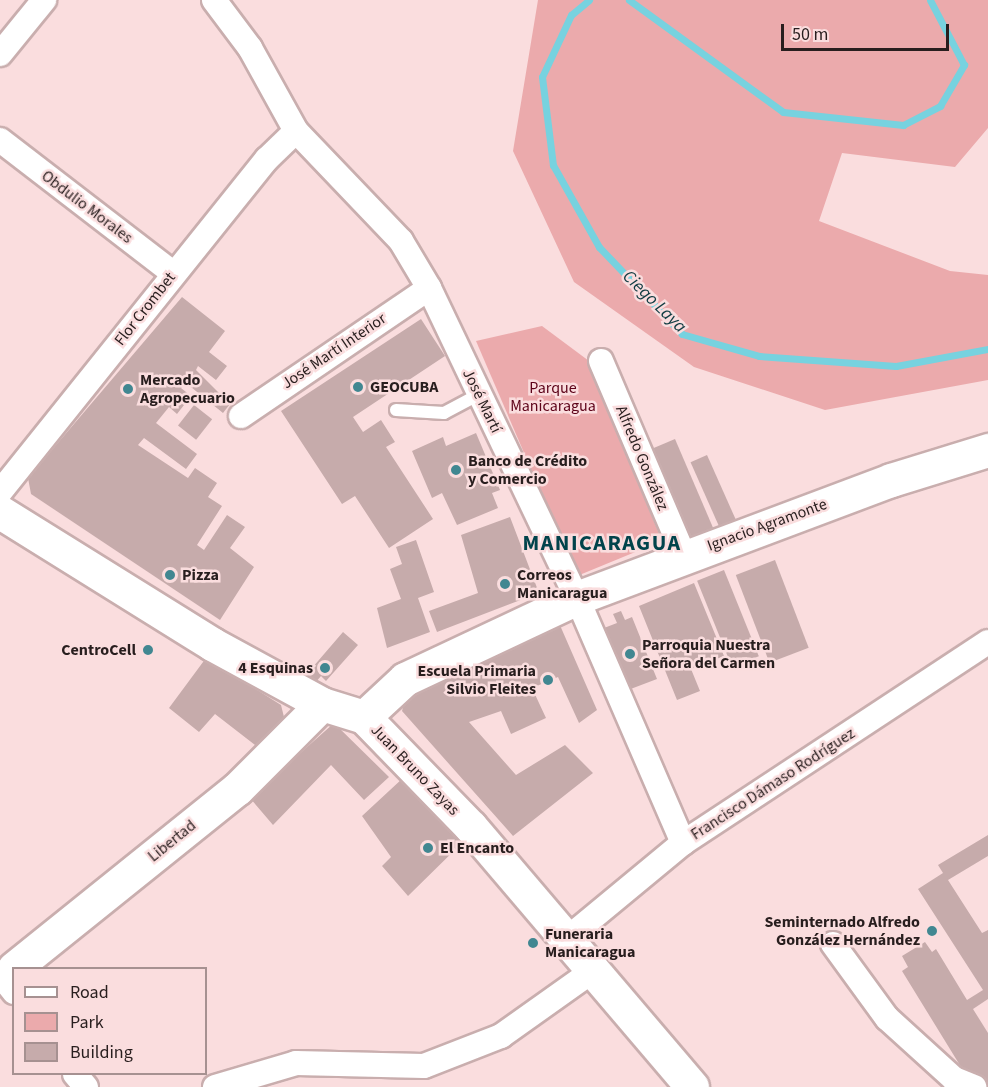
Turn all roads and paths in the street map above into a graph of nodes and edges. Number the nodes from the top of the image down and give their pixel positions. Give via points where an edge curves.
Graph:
1 (44, 0) edge
2 (214, 0) edge
3 (0, 54) edge
4 (296, 130) junction
5 (0, 140) edge
6 (173, 273) junction
7 (429, 288) junction
8 (600, 361) dead end
9 (479, 394) junction
10 (396, 410) dead end
11 (241, 416) dead end
12 (988, 450) edge
13 (0, 492) edge
14 (0, 512) edge
15 (684, 556) junction
16 (577, 598) junction
17 (988, 642) edge
18 (322, 704) junction
19 (364, 717) junction
20 (683, 843) junction
21 (568, 938) junction
22 (833, 944) dead end
23 (19, 967) edge
24 (594, 970) junction
25 (76, 1075) edge
26 (378, 1078) edge
27 (86, 1087) edge
28 (215, 1087) edge
29 (692, 1087) edge
30 (974, 1087) edge

1 - 3 street
2 - 4 street, José Martí via 250,48
4 - 6 street, Flor Crombet
4 - 7 street, José Martí via 401,241
5 - 6 street, Obdulio Morales
6 - 13 street, Flor Crombet
7 - 9 street, José Martí
7 - 11 street, José Martí Interior
8 - 15 street, Alfredo González
9 - 10 lane via 444,413
9 - 16 street, José Martí
12 - 15 main road, Ignacio Agramonte
14 - 18 main road, Juan Bruno Zayas via 202,639
15 - 16 main road, Ignacio Agramonte
16 - 19 main road, Ignacio Agramonte via 405,679
16 - 20 street, José Martí
17 - 20 street, Francisco Dámaso Rodríguez
18 - 19 main road, Juan Bruno Zayas
18 - 23 main road, Libertad via 237,789
19 - 21 main road, Juan Bruno Zayas via 471,827
20 - 21 street, Francisco Dámaso Rodríguez
21 - 24 main road, Juan Bruno Zayas
22 - 30 street via 887,1018 954,1079
24 - 26 street via 501,1036 424,1066
24 - 29 main road, Juan Bruno Zayas
25 - 27 street
26 - 28 street via 296,1062

